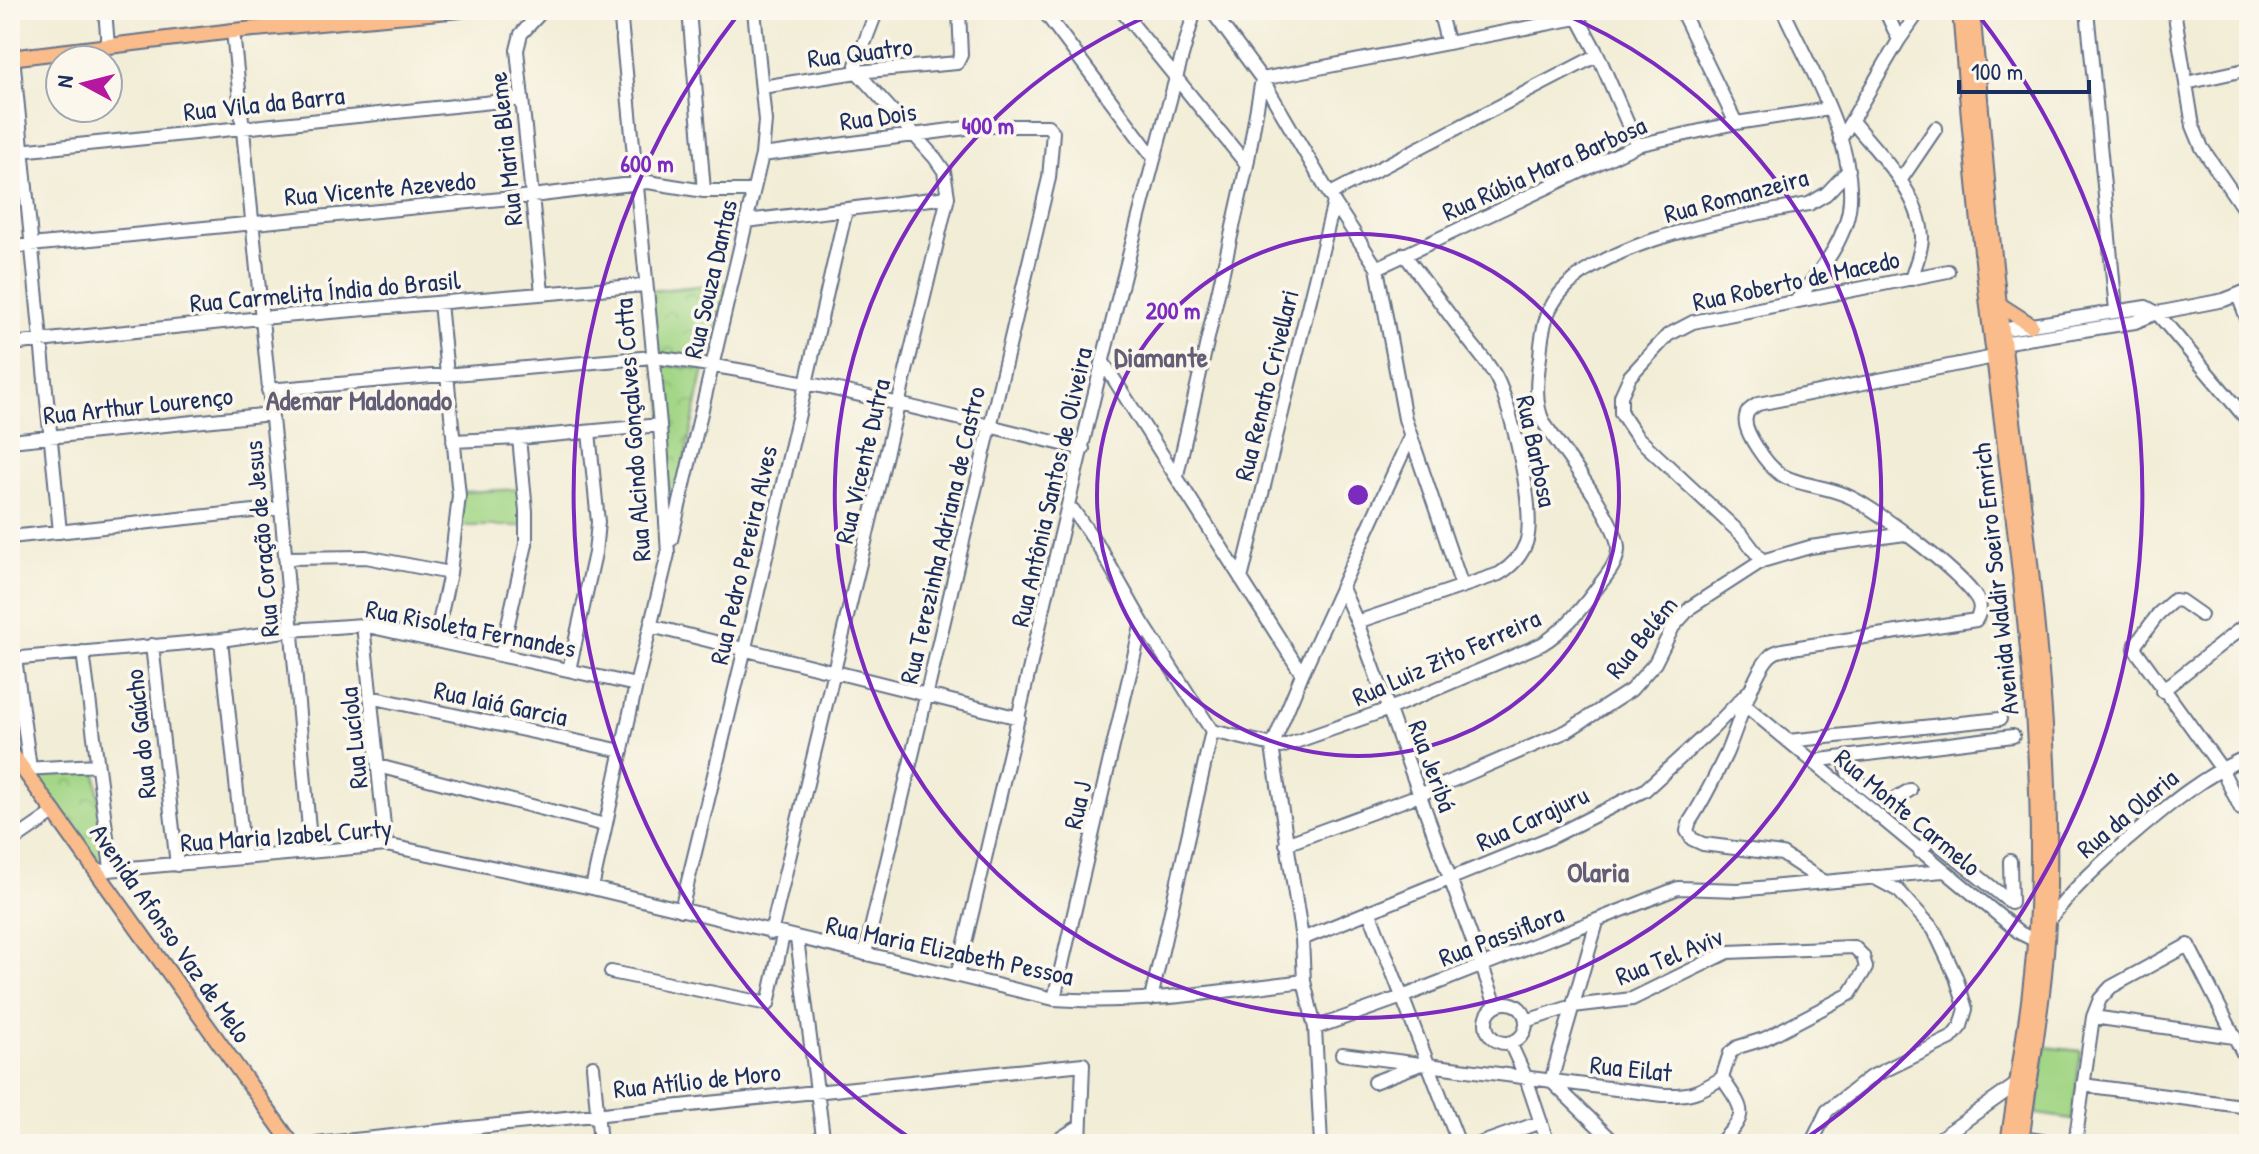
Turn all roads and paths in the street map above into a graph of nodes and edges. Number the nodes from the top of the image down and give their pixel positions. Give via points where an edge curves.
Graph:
1 (105, 10) edge
2 (461, 10) edge
3 (543, 10) edge
4 (620, 10) edge
5 (689, 10) edge
6 (754, 10) edge
7 (877, 10) edge
8 (959, 10) edge
9 (1043, 10) edge
10 (1121, 10) edge
11 (1195, 10) edge
12 (1211, 10) edge
13 (1439, 10) edge
14 (1681, 10) edge
15 (1783, 10) edge
16 (1885, 10) edge
17 (1920, 10) edge
18 (1960, 10) edge
19 (1972, 10) edge
20 (2087, 10) edge
21 (2174, 10) edge
22 (442, 12) edge
23 (1575, 14) edge
24 (10, 26) edge
25 (233, 31) junction
26 (1899, 40) junction
27 (1447, 41) junction
28 (108, 44) edge
29 (118, 44) edge
30 (44, 54) edge
31 (1598, 55) junction
32 (12, 58) edge
33 (2249, 69) edge
34 (857, 72) junction
35 (1176, 77) junction
36 (1262, 79) junction
37 (2186, 83) junction
38 (762, 87) junction
39 (522, 99) junction
40 (1829, 109) junction
41 (1852, 121) junction
42 (1736, 123) junction
43 (1048, 126) joint
44 (243, 128) junction
45 (1936, 128) dead end
46 (913, 134) junction
47 (1840, 140) junction
48 (1637, 145) junction
49 (16, 151) edge
50 (762, 155) junction
51 (1154, 158) junction
52 (1247, 165) junction
53 (1849, 170) junction
54 (1900, 181) junction
55 (637, 183) junction
56 (704, 191) junction
57 (753, 191) junction
58 (532, 196) junction
59 (948, 197) junction
60 (1332, 198) junction
61 (846, 210) junction
62 (2249, 217) edge
63 (746, 221) junction
64 (252, 222) junction
65 (30, 245) junction
66 (10, 247) edge
67 (1404, 254) junction
68 (1377, 268) junction
69 (1948, 271) dead end
70 (1911, 279) junction
71 (645, 285) junction
72 (2244, 292) edge
73 (542, 293) junction
74 (1796, 301) junction
75 (440, 303) junction
76 (2000, 305) junction
77 (2116, 310) junction
78 (2157, 313) junction
79 (261, 318) junction
80 (2249, 324) edge
81 (2031, 325) junction
82 (40, 341) junction
83 (1996, 341) junction
84 (10, 344) edge
85 (653, 357) junction
86 (1103, 362) junction
87 (712, 365) junction
88 (447, 375) junction
89 (804, 384) junction
90 (268, 390) junction
91 (1538, 401) joint
92 (898, 406) junction
93 (271, 414) junction
94 (2249, 422) edge
95 (660, 425) junction
96 (990, 427) junction
97 (589, 432) junction
98 (51, 436) junction
99 (1410, 437) junction
100 (519, 438) junction
101 (10, 441) edge
102 (453, 441) junction
103 (1083, 449) junction
104 (1177, 475) junction
105 (281, 508) junction
106 (1069, 508) junction
107 (60, 532) junction
108 (1905, 534) junction
109 (10, 537) edge
110 (668, 554) junction
111 (285, 558) junction
112 (1762, 561) junction
113 (450, 573) junction
114 (1241, 579) junction
115 (1462, 586) junction
116 (1342, 588) junction
117 (2201, 615) dead end
118 (1142, 622) junction
119 (1357, 622) junction
120 (2249, 622) edge
121 (363, 625) junction
122 (651, 626) junction
123 (291, 630) junction
124 (221, 640) junction
125 (435, 641) junction
126 (152, 645) junction
127 (83, 652) junction
128 (744, 652) junction
129 (501, 655) junction
130 (12, 658) edge
131 (569, 670) junction
132 (835, 673) junction
133 (1302, 674) junction
134 (636, 685) junction
135 (1750, 689) junction
136 (2162, 691) junction
137 (927, 695) junction
138 (370, 697) junction
139 (1746, 706) junction
140 (1389, 709) junction
141 (1019, 718) junction
142 (2000, 719) dead end
143 (1212, 731) junction
144 (2013, 736) dead end
145 (1788, 741) junction
146 (1272, 747) junction
147 (10, 751) edge
148 (622, 751) junction
149 (2249, 756) edge
150 (1844, 757) junction
151 (1812, 761) junction
152 (97, 765) junction
153 (378, 766) junction
154 (2221, 768) junction
155 (27, 769) junction
156 (1910, 790) dead end
157 (1419, 795) junction
158 (2241, 809) dead end
159 (55, 812) junction
160 (605, 825) junction
161 (10, 843) edge
162 (1286, 844) junction
163 (386, 845) junction
164 (311, 852) junction
165 (1920, 852) junction
166 (244, 858) junction
167 (2010, 861) dead end
168 (177, 865) junction
169 (110, 869) junction
170 (1943, 871) junction
171 (1873, 877) junction
172 (1451, 880) junction
173 (1823, 881) junction
174 (107, 885) junction
175 (592, 888) junction
176 (681, 910) junction
177 (1369, 911) junction
178 (1597, 922) junction
179 (2048, 922) junction
180 (777, 934) junction
181 (797, 939) junction
182 (1302, 939) junction
183 (2040, 940) junction
184 (865, 954) junction
185 (1484, 965) junction
186 (611, 972) dead end
187 (957, 976) junction
188 (1304, 981) junction
189 (1402, 997) junction
190 (1054, 999) junction
191 (1151, 999) junction
192 (1496, 1005) junction
193 (1573, 1006) junction
194 (2093, 1017) junction
195 (1526, 1021) junction
196 (1315, 1028) junction
197 (2234, 1037) junction
198 (1510, 1043) junction
199 (1342, 1054) dead end
200 (2249, 1065) edge
201 (593, 1066) dead end
202 (1423, 1066) junction
203 (1526, 1078) junction
204 (1722, 1078) junction
205 (1551, 1081) junction
206 (2023, 1081) junction
207 (1374, 1082) dead end
208 (2083, 1085) junction
209 (817, 1090) junction
210 (2249, 1107) edge
211 (597, 1113) junction
212 (1541, 1122) junction
213 (1080, 1126) junction
214 (2017, 1142) edge
215 (292, 1144) edge
216 (316, 1144) edge
217 (600, 1144) edge
218 (824, 1144) edge
219 (1051, 1144) edge
220 (1080, 1144) edge
221 (1321, 1144) edge
222 (1459, 1144) edge
223 (1479, 1144) edge
224 (1548, 1144) edge
225 (1616, 1144) edge
226 (1719, 1144) edge
227 (1811, 1144) edge
228 (1932, 1144) edge
229 (2062, 1144) edge
230 (2075, 1144) edge

1 - 28 street
2 - 22 main road
3 - 39 street, Rua Maria Bleme via 521,34 517,50
4 - 55 street, Rua Alcindo Gonçalves Cotta
5 - 56 street
6 - 38 street, Rua Souza Dantas
7 - 34 street
8 - 34 street, Rua Quatro via 957,63
9 - 51 street
10 - 35 street
11 - 35 street, Rua Antônia Santos de Oliveira
12 - 36 street
13 - 27 street
14 - 42 street
15 - 40 street
16 - 26 street
17 - 26 street
18 - 83 main road, Avenida Waldir Soeiro Emrich
19 - 76 main road, Avenida Waldir Soeiro Emrich
20 - 77 street
21 - 37 street
22 - 25 main road
23 - 27 street
23 - 31 street
24 - 32 street
25 - 29 main road via 175,32
25 - 44 street, Rua Coração de Jesus
26 - 41 street
27 - 36 street
30 - 32 main road
31 - 48 street
31 - 60 street
32 - 49 street
33 - 37 street
34 - 38 street, Rua Quatro
34 - 46 street
35 - 51 street, Rua Antônia Santos de Oliveira
35 - 52 street
36 - 52 street
36 - 60 street
37 - 62 street via 2202,148
38 - 50 street, Rua Souza Dantas
39 - 44 street, Rua Vila da Barra
39 - 58 street, Rua Maria Bleme
40 - 42 street, Rua Rúbia Mara Barbosa
40 - 47 street
41 - 47 street
41 - 54 street
42 - 48 street, Rua Rúbia Mara Barbosa
43 - 46 street, Rua Dois via 997,125
43 - 96 street, Rua Terezinha Adriana de Castro via 1053,132 1049,178
44 - 49 street, Rua Vila da Barra
44 - 64 street, Rua Coração de Jesus
45 - 54 street
46 - 50 street, Rua Dois
46 - 59 street via 944,171
47 - 53 street
48 - 67 street, Rua Rúbia Mara Barbosa
49 - 65 street
50 - 57 street, Rua Souza Dantas
51 - 86 street, Rua Antônia Santos de Oliveira
52 - 104 street
53 - 74 street via 1851,201 1842,233
53 - 91 street, Rua Romanzeira via 1809,204 1678,230 1592,266 1550,309
54 - 70 street via 1922,236
55 - 56 street, Rua Vicente Azevedo
55 - 58 street, Rua Vicente Azevedo
55 - 71 street, Rua Alcindo Gonçalves Cotta
56 - 57 street, Rua Vicente Azevedo
57 - 63 street, Rua Souza Dantas
58 - 64 street, Rua Vicente Azevedo
58 - 73 street, Rua Maria Bleme
59 - 61 street
59 - 92 street, Rua Vicente Dutra
60 - 68 street
60 - 114 street, Rua Renato Crivellari
61 - 63 street
61 - 89 street, Rua Pedro Pereira Alves
63 - 87 street, Rua Souza Dantas
64 - 65 street, Rua Vicente Azevedo
64 - 79 street, Rua Coração de Jesus
65 - 66 street, Rua Vicente Azevedo
65 - 82 street
67 - 68 street, Rua Rúbia Mara Barbosa
67 - 115 street, Rua Barbosa via 1506,397 1528,503 1530,522 1520,556 1499,574
68 - 99 street
69 - 70 street, Rua Roberto de Macedo
70 - 74 street, Rua Roberto de Macedo
71 - 73 street, Rua Carmelita Índia do Brasil
71 - 85 street, Rua Alcindo Gonçalves Cotta
72 - 78 street
72 - 80 street
73 - 75 street, Rua Carmelita Índia do Brasil
74 - 112 street, Rua Roberto de Macedo via 1693,322 1668,335 1630,376 1621,396 1621,413 1637,437 1743,536
75 - 79 street, Rua Carmelita Índia do Brasil
75 - 88 street
76 - 81 main road
76 - 83 main road, Avenida Waldir Soeiro Emrich
77 - 78 street via 2146,307
77 - 81 street
78 - 83 street via 2107,328
78 - 94 street
79 - 82 street, Rua Carmelita Índia do Brasil
79 - 90 street, Rua Coração de Jesus
81 - 83 street
82 - 84 street, Rua Carmelita Índia do Brasil
82 - 98 street
83 - 108 street via 1758,404 1748,411 1748,433 1779,473 1853,497
83 - 179 main road, Avenida Waldir Soeiro Emrich via 2044,701
83 - 183 main road, Avenida Waldir Soeiro Emrich via 2034,703
85 - 87 street
85 - 88 street
85 - 95 street, Rua Alcindo Gonçalves Cotta
86 - 103 street, Rua Antônia Santos de Oliveira
86 - 104 street
87 - 89 street
87 - 110 street, Rua Souza Dantas
88 - 90 street
88 - 102 street
89 - 92 street
89 - 128 street, Rua Pedro Pereira Alves
90 - 93 street, Rua Coração de Jesus
91 - 140 street, Rua Luiz Zito Ferreira via 1544,423 1614,526 1617,559 1586,603 1552,637
92 - 96 street
92 - 132 street, Rua Vicente Dutra
93 - 98 street, Rua Arthur Lourenço
93 - 105 street, Rua Coração de Jesus
95 - 97 street
95 - 110 street, Rua Alcindo Gonçalves Cotta
96 - 103 street
96 - 137 street, Rua Terezinha Adriana de Castro
97 - 100 street
97 - 131 street via 598,522
98 - 101 street, Rua Arthur Lourenço
98 - 107 street
99 - 115 street
99 - 116 street
100 - 102 street
100 - 129 street via 526,544
102 - 113 street via 459,496
103 - 106 street, Rua Antônia Santos de Oliveira
104 - 114 street
105 - 107 street
105 - 111 street, Rua Coração de Jesus
106 - 118 street via 1101,550
106 - 141 street, Rua Antônia Santos de Oliveira
107 - 109 street
108 - 112 street, Rua Belém via 1810,547
108 - 135 street via 1970,589 1979,603 1976,620 1774,653
110 - 122 street, Rua Alcindo Gonçalves Cotta
111 - 113 street via 366,557
111 - 123 street, Rua Coração de Jesus
112 - 157 street, Rua Belém via 1691,607 1673,627 1655,663 1608,706 1567,731
113 - 125 street
114 - 133 street
115 - 119 street, Rua Barbosa
116 - 119 street, Rua Jeribá
116 - 133 street
117 - 136 street via 2174,600 2136,644
118 - 143 street
118 - 190 street, Rua J
119 - 140 street, Rua Jeribá
120 - 136 street
121 - 123 street, Rua Risoleta Fernandes
121 - 125 street, Rua Risoleta Fernandes
121 - 138 street, Rua Lucíola
122 - 128 street
122 - 134 street, Rua Alcindo Gonçalves Cotta
123 - 124 street, Rua Risoleta Fernandes
123 - 164 street, Rua Coração de Jesus
124 - 126 street, Rua Risoleta Fernandes
124 - 166 street
125 - 129 street, Rua Risoleta Fernandes
126 - 127 street, Rua Risoleta Fernandes
126 - 168 street, Rua do Gaúcho
127 - 130 street, Rua Risoleta Fernandes
127 - 152 street
128 - 132 street
128 - 176 street, Rua Pedro Pereira Alves
129 - 131 street, Rua Risoleta Fernandes
130 - 155 street
131 - 134 street, Rua Risoleta Fernandes
132 - 137 street
132 - 180 street, Rua Vicente Dutra
133 - 146 street
134 - 148 street, Rua Alcindo Gonçalves Cotta
135 - 139 street
135 - 172 street, Rua Carajuru via 1645,790
136 - 154 street
137 - 141 street
137 - 184 street, Rua Terezinha Adriana de Castro
138 - 148 street, Rua Iaiá Garcia
138 - 153 street, Rua Lucíola
139 - 145 street, Rua Monte Carmelo
139 - 173 street via 1687,831 1703,844 1782,854
140 - 146 street, Rua Luiz Zito Ferreira
140 - 157 street, Rua Jeribá
141 - 187 street, Rua Antônia Santos de Oliveira
142 - 145 street
143 - 146 street
143 - 191 street
144 - 150 street
145 - 151 street, Rua Monte Carmelo
146 - 162 street
147 - 155 main road, Avenida Afonso Vaz de Melo
148 - 160 street, Rua Alcindo Gonçalves Cotta
149 - 154 street, Rua da Olaria
150 - 151 street
150 - 156 street via 1848,773 1886,804
151 - 165 street, Rua Monte Carmelo
152 - 155 street
152 - 169 street
153 - 160 street
153 - 163 street, Rua Lucíola
154 - 158 street
154 - 179 street, Rua da Olaria via 2171,801 2083,878
155 - 159 main road, Avenida Afonso Vaz de Melo
157 - 162 street, Rua Belém
157 - 172 street, Rua Jeribá
159 - 161 street
159 - 169 main road, Avenida Afonso Vaz de Melo
160 - 175 street, Rua Alcindo Gonçalves Cotta
162 - 182 street
163 - 164 street, Rua Maria Izabel Curty
163 - 175 street, Rua Maria Izabel Curty
164 - 166 street, Rua Maria Izabel Curty
165 - 167 street via 1931,838 2011,903
165 - 170 street, Rua Monte Carmelo
166 - 168 street, Rua Maria Izabel Curty
168 - 169 street, Rua Maria Izabel Curty
169 - 174 main road, Avenida Afonso Vaz de Melo
169 - 174 street
170 - 171 street, Rua Passiflora
170 - 183 street, Rua Monte Carmelo via 2020,933
171 - 173 street, Rua Passiflora
171 - 227 street via 1899,891 1934,930 1966,1009 1951,1038 1869,1078 1827,1111
172 - 177 street, Rua Carajuru
172 - 185 street, Rua Jeribá
173 - 178 street, Rua Passiflora via 1738,890 1678,888
174 - 215 main road, Avenida Afonso Vaz de Melo
175 - 176 street, Rua Maria Elizabeth Pessoa
176 - 180 street, Rua Maria Elizabeth Pessoa
177 - 182 street, Rua Carajuru
177 - 189 street
178 - 185 street, Rua Passiflora
178 - 193 street
179 - 183 main road, Avenida Waldir Soeiro Emrich
180 - 181 street, Rua Maria Elizabeth Pessoa
180 - 186 street, Rua Vicente Dutra via 768,1004
181 - 184 street, Rua Maria Elizabeth Pessoa
181 - 209 street
182 - 188 street
183 - 206 main road, Avenida Waldir Soeiro Emrich
184 - 187 street, Rua Maria Elizabeth Pessoa
185 - 189 street, Rua Passiflora
185 - 192 street, Rua Jeribá
187 - 190 street, Rua Maria Elizabeth Pessoa
188 - 191 street, Rua Maria Elizabeth Pessoa
188 - 196 street
189 - 196 street, Rua Passiflora
189 - 202 street
190 - 191 street, Rua Maria Elizabeth Pessoa
192 - 195 street via 1515,1005
192 - 198 street via 1487,1014 1486,1027 1492,1038
193 - 195 street, Rua Tel Aviv
193 - 204 street, Rua Tel Aviv via 1632,999 1728,952 1854,947 1863,956 1866,968 1850,994 1738,1047 1730,1053
193 - 205 street
194 - 197 street
194 - 197 street via 2111,987 2188,945
194 - 208 street
195 - 198 street via 1524,1032
196 - 221 street
197 - 200 street
198 - 203 street
199 - 202 street, Rua Eilat
201 - 211 street
202 - 203 street, Rua Eilat
202 - 207 street
202 - 222 street
203 - 205 street, Rua Eilat
203 - 212 street
204 - 205 street, Rua Eilat via 1685,1096
204 - 226 street via 1741,1106 1741,1118
205 - 225 street
206 - 214 main road, Avenida Waldir Soeiro Emrich
206 - 228 street
208 - 210 street
208 - 230 street
209 - 211 street, Rua Atílio de Moro
209 - 213 street, Rua Atílio de Moro via 1083,1064
209 - 218 street
211 - 216 street, Rua Atílio de Moro
211 - 217 street
212 - 223 street
212 - 224 street
213 - 219 street
213 - 220 street
214 - 229 street

